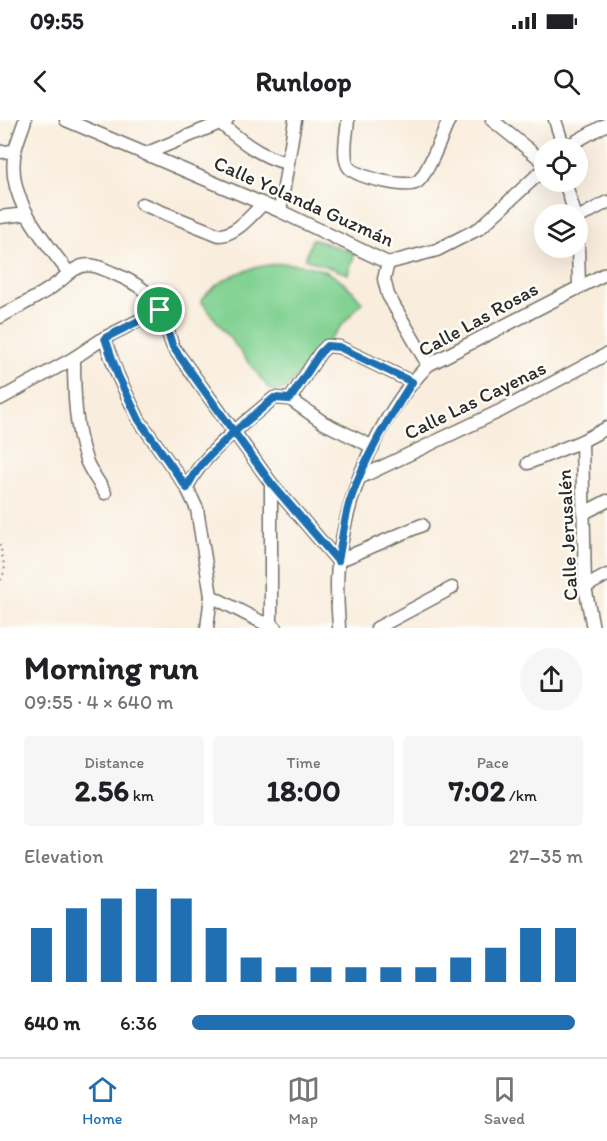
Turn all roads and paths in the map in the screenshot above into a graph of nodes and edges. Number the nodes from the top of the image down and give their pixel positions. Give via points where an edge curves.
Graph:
1 (25, 120) edge
2 (66, 120) edge
3 (295, 120) edge
4 (348, 120) edge
5 (448, 120) edge
6 (492, 120) edge
7 (555, 120) edge
8 (221, 121) edge
9 (607, 124) edge
10 (561, 138) edge
11 (582, 138) edge
12 (15, 151) junction
13 (0, 152) edge
14 (145, 154) junction
15 (534, 154) edge
16 (287, 163) junction
17 (534, 179) edge
18 (607, 202) edge
19 (142, 204) dead end
20 (263, 204) junction
21 (280, 211) junction
22 (588, 211) edge
23 (26, 214) junction
24 (0, 217) edge
25 (578, 258) edge
26 (388, 263) junction
27 (69, 273) junction
28 (607, 273) edge
29 (579, 287) junction
30 (160, 310) junction
31 (0, 316) edge
32 (105, 338) junction
33 (607, 354) edge
34 (74, 358) junction
35 (429, 365) junction
36 (412, 382) junction
37 (0, 399) edge
38 (290, 399) junction
39 (607, 428) edge
40 (234, 432) junction
41 (582, 441) junction
42 (373, 447) junction
43 (528, 463) dead end
44 (359, 478) junction
45 (271, 483) junction
46 (187, 488) junction
47 (105, 492) dead end
48 (607, 501) edge
49 (584, 513) junction
50 (422, 525) dead end
51 (0, 544) edge
52 (338, 561) junction
53 (607, 575) edge
54 (0, 582) edge
55 (585, 587) junction
56 (452, 588) dead end
57 (211, 596) junction
58 (207, 628) edge
59 (273, 628) edge
60 (339, 628) edge
61 (377, 628) edge
62 (593, 628) edge

1 - 12 street
2 - 14 street, Calle Yolanda Guzmán
3 - 16 street
4 - 5 street via 348,168 356,175 408,186 424,174
6 - 15 street
7 - 10 street
8 - 14 street
8 - 16 street via 246,144
9 - 11 street
12 - 13 street
12 - 23 street via 14,178
14 - 20 street, Calle Yolanda Guzmán
16 - 21 street
17 - 26 street, Calle Yolanda Guzmán via 480,228 437,250
18 - 22 street
19 - 20 street via 219,236 233,231
20 - 21 street, Calle Yolanda Guzmán
21 - 26 street, Calle Yolanda Guzmán
23 - 24 street
23 - 27 street
25 - 29 street
26 - 35 street via 384,279 388,295
27 - 30 street via 84,266 98,266 145,289
27 - 31 street
28 - 29 street, Calle Las Rosas
29 - 35 street, Calle Las Rosas
30 - 32 street
30 - 40 street via 173,347
32 - 34 street
32 - 46 street via 139,420
33 - 44 street, Calle Las Cayenas via 502,410
34 - 37 street
34 - 47 street via 80,438 87,462
35 - 36 street, Calle Las Rosas
36 - 38 street via 339,347 327,346
36 - 42 street, Calle Las Rosas
38 - 40 street via 274,398
38 - 42 street via 324,423
39 - 41 street
40 - 45 street
40 - 46 street via 199,467
41 - 43 street
41 - 49 street, Calle Jerusalén
42 - 44 street, Calle Las Rosas
44 - 52 street, Calle Las Rosas via 349,503
45 - 52 street
45 - 59 street
46 - 57 street via 197,509
48 - 49 street
49 - 55 street, Calle Jerusalén
50 - 52 street
51 - 54 path via 5,570
52 - 60 street, Calle Las Rosas
53 - 55 street
55 - 62 street, Calle Jerusalén
56 - 61 street
57 - 58 street
57 - 59 street

